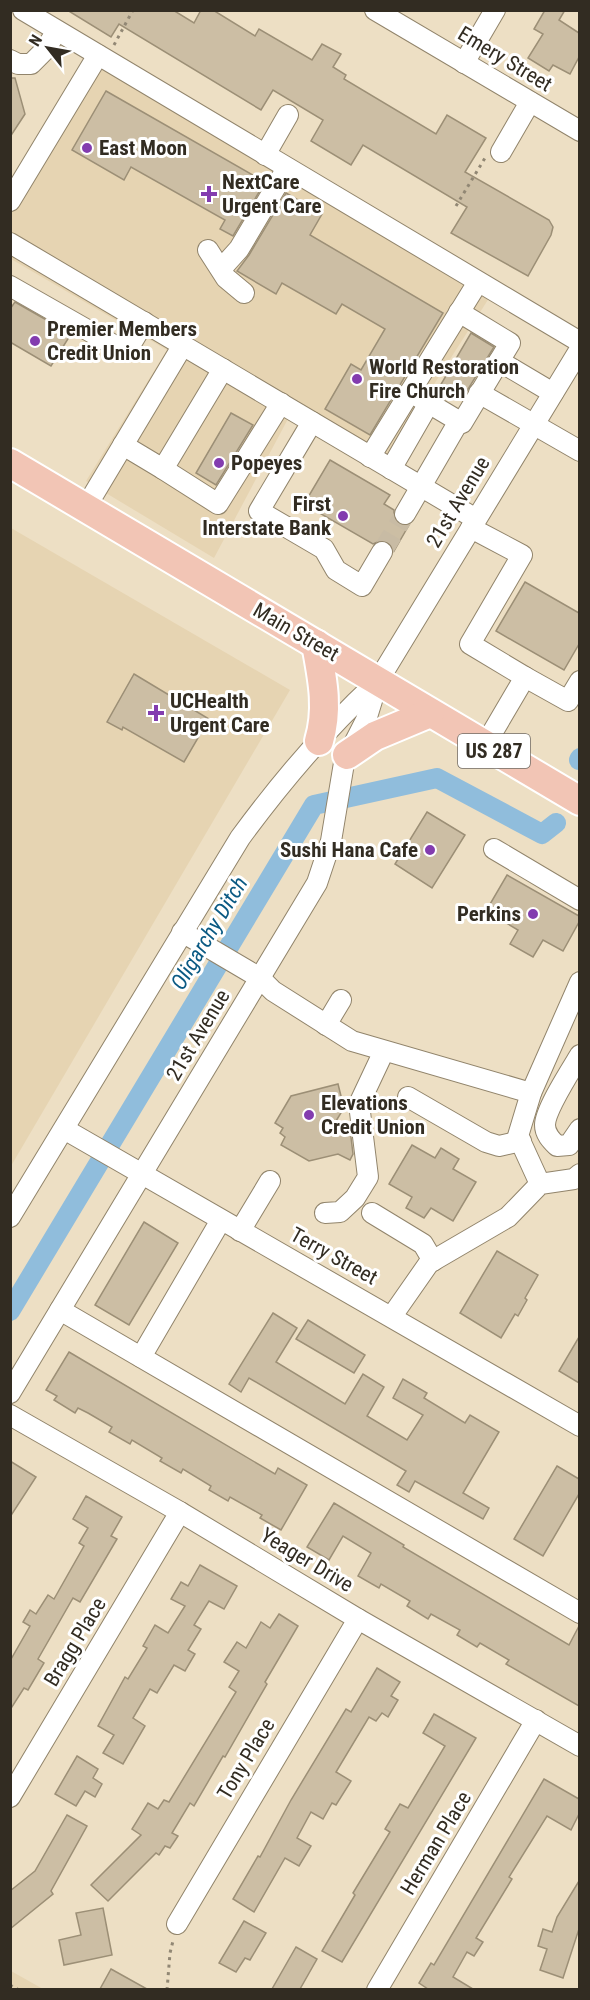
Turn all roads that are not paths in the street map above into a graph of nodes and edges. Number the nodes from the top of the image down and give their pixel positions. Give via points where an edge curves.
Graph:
1 (23, 10) edge
2 (375, 10) edge
3 (495, 10) edge
4 (57, 31) junction
5 (102, 57) junction
6 (10, 60) edge
7 (464, 63) junction
8 (530, 102) junction
9 (288, 116) dead end
10 (579, 131) edge
11 (501, 152) dead end
12 (265, 155) junction
13 (287, 168) junction
14 (10, 201) edge
15 (10, 243) edge
16 (208, 250) dead end
17 (221, 269) junction
18 (478, 282) junction
19 (10, 286) edge
20 (244, 293) dead end
21 (459, 312) junction
22 (144, 322) junction
23 (579, 342) edge
24 (183, 345) junction
25 (579, 349) edge
26 (499, 361) junction
27 (223, 369) junction
28 (410, 392) junction
29 (479, 393) junction
30 (553, 393) junction
31 (281, 403) junction
32 (429, 403) junction
33 (459, 421) junction
34 (312, 422) junction
35 (534, 424) junction
36 (123, 445) junction
37 (579, 451) edge
38 (370, 457) junction
39 (10, 464) edge
40 (164, 469) junction
41 (391, 469) junction
42 (420, 486) junction
43 (86, 507) junction
44 (405, 514) tunnel mouth
45 (473, 524) junction
46 (382, 552) tunnel mouth
47 (316, 644) junction
48 (525, 677) junction
49 (378, 681) junction
50 (579, 681) edge
51 (430, 713) junction
52 (319, 741) junction
53 (485, 745) junction
54 (347, 755) junction
55 (579, 801) edge
56 (494, 849) dead end
57 (579, 900) edge
58 (182, 932) junction
59 (260, 978) junction
60 (579, 982) edge
61 (341, 1000) dead end
62 (326, 1025) junction
63 (384, 1051) junction
64 (579, 1055) edge
65 (531, 1094) junction
66 (408, 1097) dead end
67 (64, 1129) junction
68 (579, 1129) edge
69 (521, 1141) junction
70 (579, 1174) edge
71 (142, 1175) junction
72 (270, 1181) dead end
73 (540, 1184) junction
74 (325, 1213) dead end
75 (372, 1213) dead end
76 (10, 1217) edge
77 (221, 1220) junction
78 (240, 1231) junction
79 (433, 1261) junction
80 (60, 1310) junction
81 (392, 1316) junction
82 (141, 1357) junction
83 (10, 1393) edge
84 (10, 1415) edge
85 (579, 1426) edge
86 (180, 1512) junction
87 (579, 1613) edge
88 (357, 1619) junction
89 (536, 1720) junction
90 (579, 1746) edge
91 (10, 1797) edge
92 (177, 1924) road end
93 (376, 1989) edge

1 - 4 street
2 - 7 street, Emery Street
3 - 7 street
4 - 5 street
4 - 6 street via 31,64
5 - 12 street
5 - 14 street
7 - 8 street, Emery Street
8 - 10 street, Emery Street
8 - 11 street
9 - 12 street
12 - 13 street
13 - 17 street via 240,249
13 - 18 street
15 - 22 street
16 - 17 street
17 - 20 street
18 - 21 street
18 - 23 street
19 - 22 street via 126,352
21 - 26 street via 510,342
21 - 28 street
22 - 24 street
24 - 27 street
24 - 36 street
25 - 30 street, 21st Avenue
26 - 29 street
26 - 30 street
27 - 31 street
27 - 40 street
28 - 32 street
28 - 38 street
29 - 33 street via 462,423
29 - 35 street
30 - 35 street, 21st Avenue
31 - 34 street
31 - 40 street via 218,504
32 - 33 street
32 - 41 street
33 - 42 street
34 - 38 street
34 - 46 street via 259,511 324,549 336,570 362,586
35 - 37 street
35 - 45 street, 21st Avenue
36 - 40 street
36 - 43 street
38 - 41 street
39 - 43 highway, Main Street / US 287
41 - 42 street
42 - 44 street
42 - 45 street
43 - 47 highway, Main Street / US 287
45 - 48 street via 522,555 470,644
45 - 49 street, 21st Avenue
47 - 49 highway, Main Street / US 287
47 - 52 highway via 324,700
48 - 50 street via 568,701
48 - 53 street
49 - 51 highway, Main Street / US 287
49 - 52 street, 21st Avenue
49 - 54 street, 21st Avenue via 366,720
51 - 53 highway, Main Street / US 287
51 - 54 highway via 375,736
52 - 58 street, 21st Avenue via 240,838
53 - 55 highway, Main Street / US 287
54 - 59 street, 21st Avenue via 331,841 317,883
56 - 57 street
58 - 59 street
58 - 67 street, 21st Avenue
59 - 62 street via 273,991
59 - 71 street, 21st Avenue
60 - 65 street
61 - 62 street
62 - 63 street via 352,1041
63 - 65 street
63 - 74 street via 359,1104 368,1177 340,1212
64 - 68 street via 545,1126 548,1138 557,1146 569,1145
65 - 69 street via 518,1136
66 - 69 street via 486,1142 499,1146
67 - 71 street, Terry Street
67 - 76 street, 21st Avenue
69 - 73 street
70 - 73 street via 574,1179
71 - 77 street, Terry Street
71 - 80 street, 21st Avenue
72 - 78 street
73 - 79 street via 508,1217
75 - 79 street via 423,1244
77 - 78 street, Terry Street
77 - 82 street
78 - 81 street, Terry Street
79 - 81 street
80 - 82 street
80 - 83 street, 21st Avenue
81 - 85 street, Terry Street
82 - 87 street
84 - 86 street, Yeager Drive
86 - 88 street, Yeager Drive
86 - 91 street, Bragg Place
88 - 89 street, Yeager Drive
88 - 92 street, Tony Place
89 - 90 street, Yeager Drive
89 - 93 street, Herman Place

